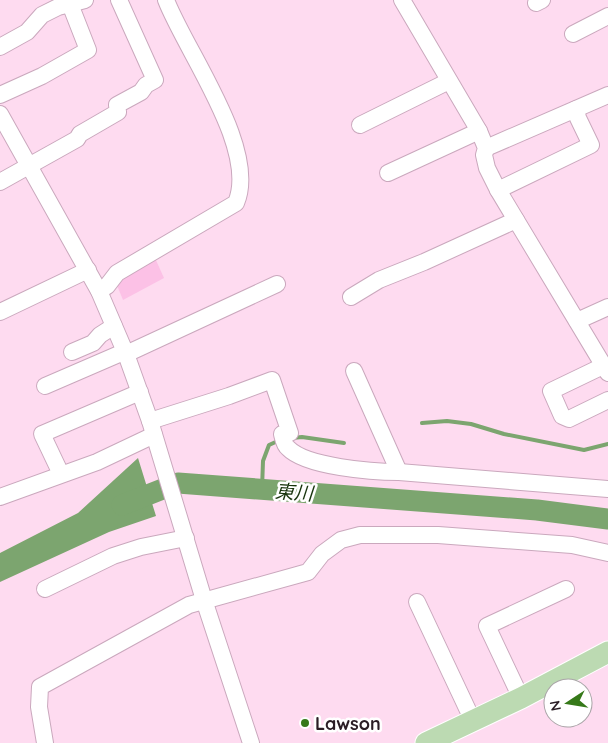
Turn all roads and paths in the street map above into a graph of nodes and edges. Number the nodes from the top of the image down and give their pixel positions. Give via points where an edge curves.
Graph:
1 (119, 0) edge
2 (166, 0) edge
3 (402, 0) edge
4 (78, 2) edge
5 (608, 16) edge
6 (573, 34) dead end
7 (0, 47) edge
8 (449, 81) junction
9 (0, 95) edge
10 (608, 95) edge
11 (576, 109) junction
12 (0, 114) edge
13 (360, 125) dead end
14 (479, 131) junction
15 (486, 148) junction
16 (30, 167) junction
17 (388, 173) dead end
18 (0, 182) edge
19 (498, 190) junction
20 (516, 220) junction
21 (88, 270) junction
22 (277, 284) dead end
23 (99, 291) junction
24 (351, 297) dead end
25 (608, 307) edge
26 (0, 312) edge
27 (577, 321) junction
28 (114, 326) junction
29 (71, 351) dead end
30 (126, 352) junction
31 (606, 369) edge
32 (354, 371) dead end
33 (45, 386) dead end
34 (140, 392) junction
35 (608, 400) edge
36 (153, 433) junction
37 (399, 472) junction
38 (62, 474) junction
39 (608, 489) edge
40 (0, 497) edge
41 (186, 538) junction
42 (608, 553) edge
43 (45, 589) dead end
44 (566, 589) dead end
45 (204, 600) junction
46 (417, 602) dead end
47 (608, 652) edge
48 (521, 698) junction
49 (473, 721) junction
50 (45, 743) edge
51 (251, 743) edge
52 (426, 743) edge

1 - 16 street via 156,80 117,105 118,112
2 - 23 street via 222,111 241,168 240,194 236,202 116,273
3 - 8 street
4 - 7 street via 42,14 27,32
4 - 9 street via 88,50
5 - 6 street
8 - 13 street
8 - 14 street
10 - 11 street
11 - 15 street
11 - 19 street via 591,145
12 - 16 street
14 - 15 street
14 - 17 street
15 - 19 street via 487,168
16 - 18 street
16 - 21 street
19 - 20 street
20 - 24 street via 379,280
20 - 27 street
21 - 23 street
21 - 26 street
22 - 30 street
23 - 28 street
25 - 27 street
27 - 31 street
28 - 29 street via 93,344
28 - 30 street
30 - 33 street
30 - 34 street
31 - 35 street via 544,394 562,416 570,419
32 - 37 street
34 - 36 street
34 - 38 street via 42,434
36 - 37 street via 229,396 272,380 290,433 284,441 299,456 324,464 375,472
36 - 38 street via 97,462
36 - 41 street
37 - 39 street
38 - 40 street
41 - 43 street via 113,556
41 - 45 street
42 - 45 street via 572,545 438,535 360,535 341,540 322,554 308,572
44 - 48 street via 487,626
45 - 50 street via 40,687 39,707
45 - 51 street
46 - 49 street
47 - 48 main road
48 - 49 main road
49 - 52 main road

